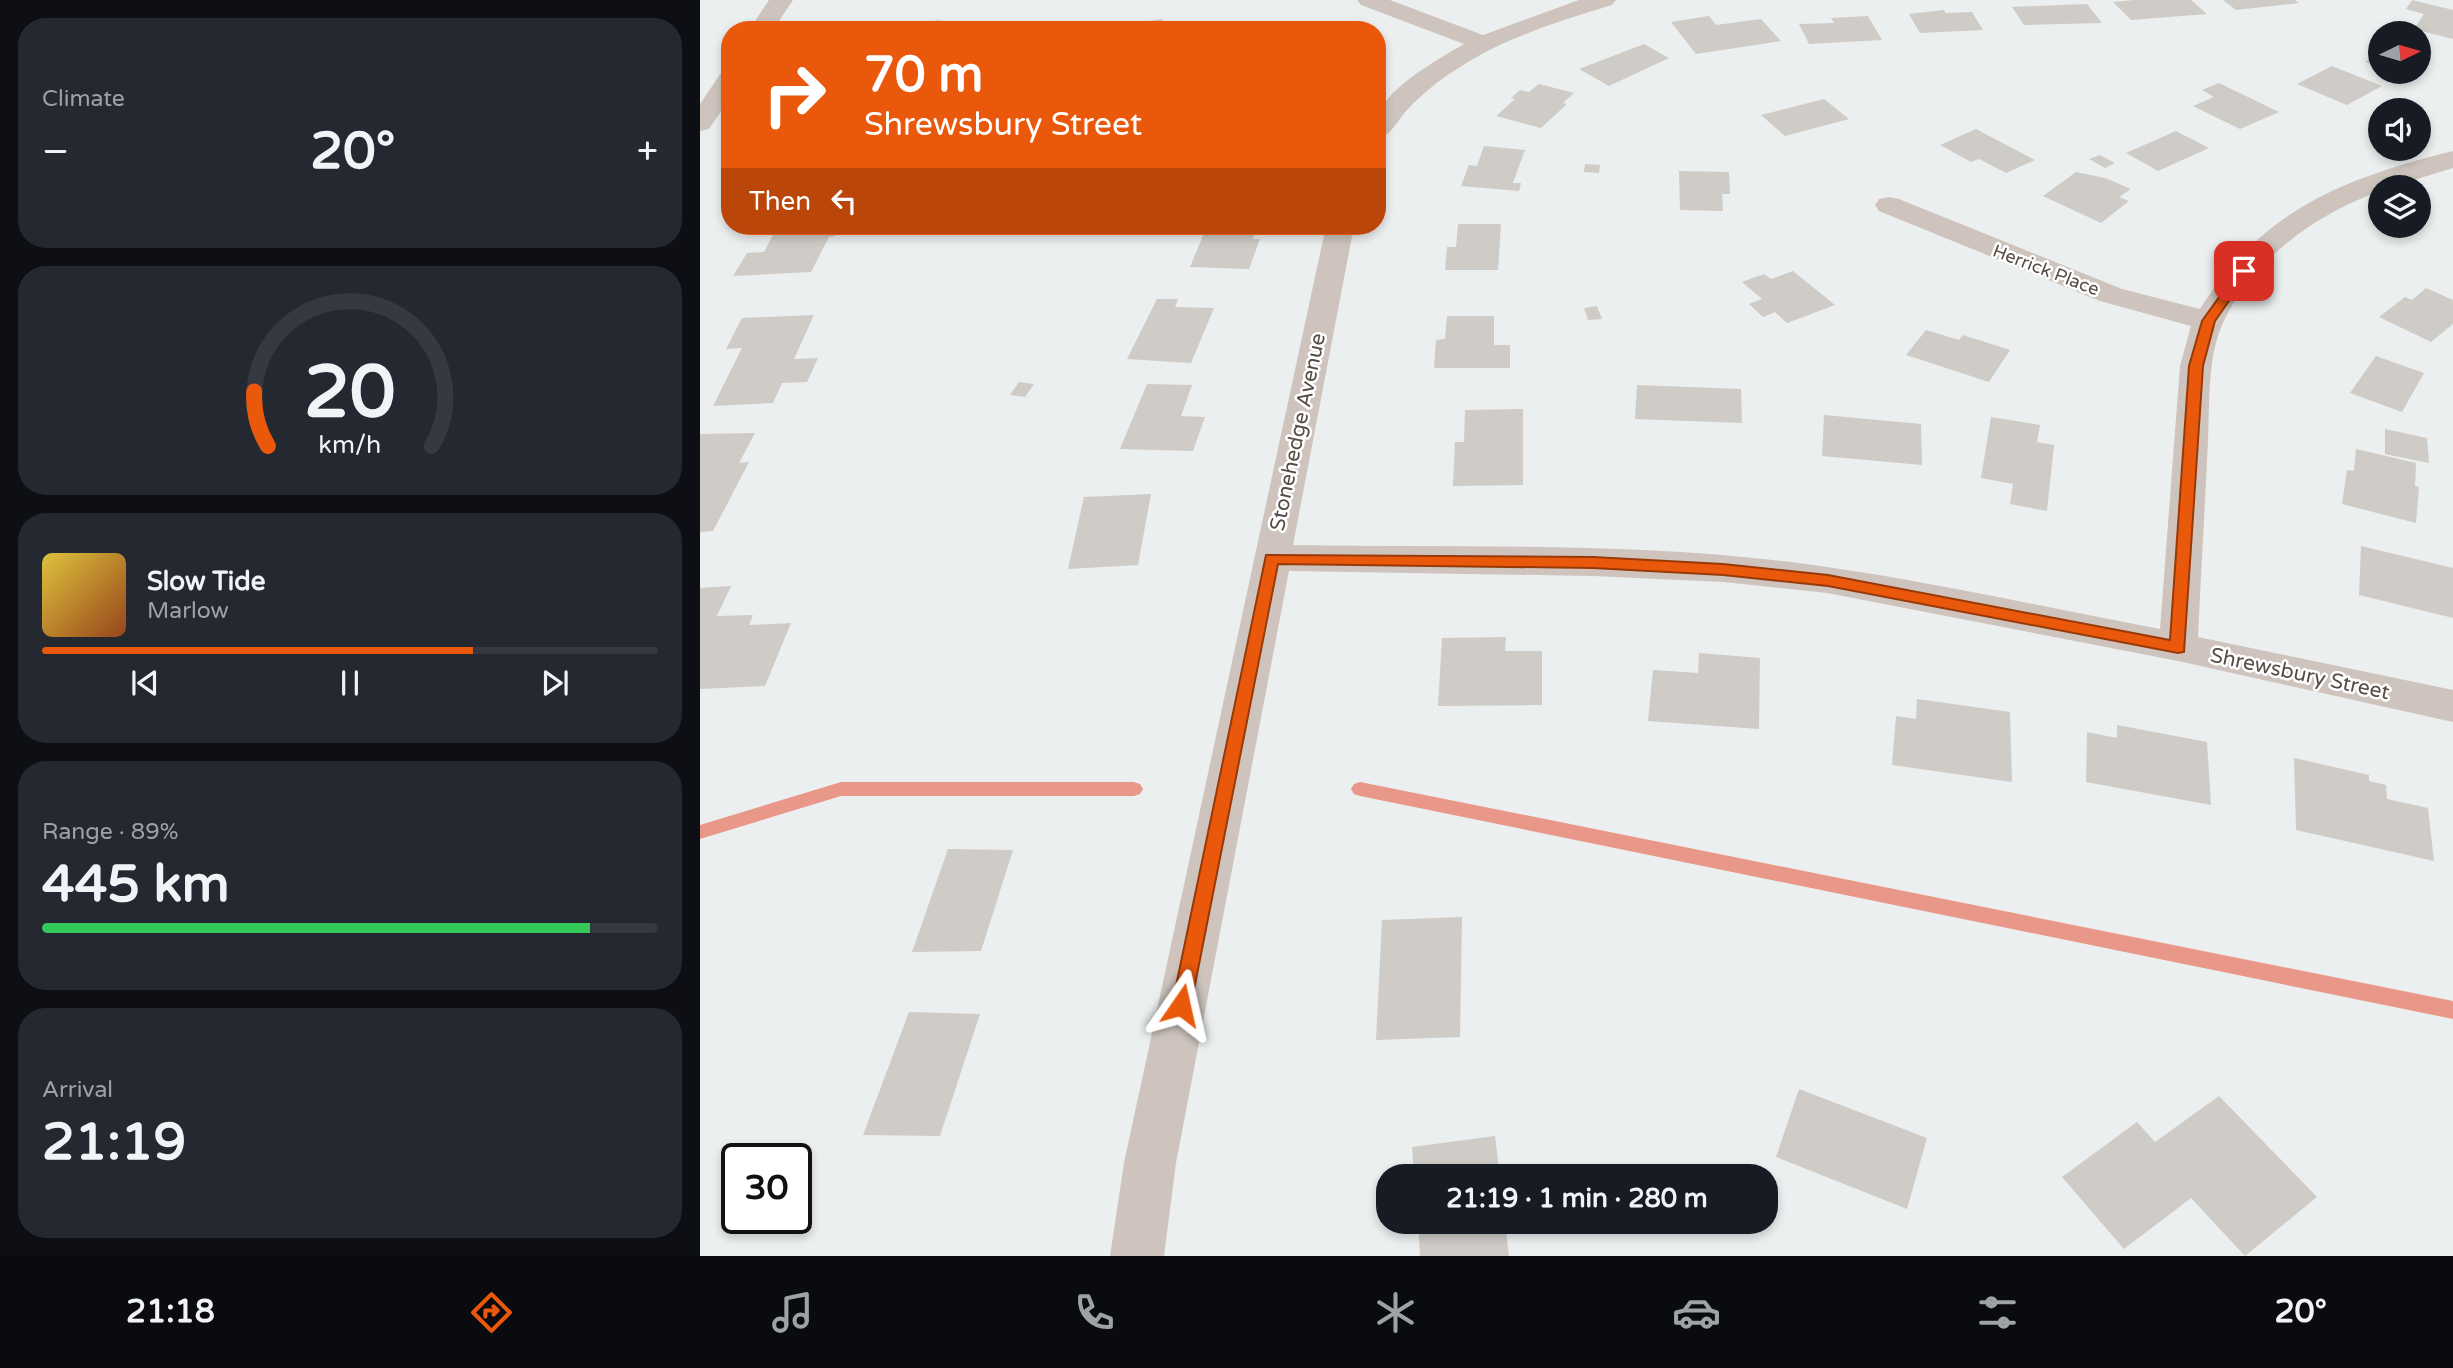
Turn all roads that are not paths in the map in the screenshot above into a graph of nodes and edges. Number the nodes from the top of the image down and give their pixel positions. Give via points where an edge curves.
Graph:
1 (781, 0) edge
2 (1370, 0) edge
3 (1604, 0) edge
4 (767, 21) edge
5 (1485, 44) junction
6 (721, 92) edge
7 (1386, 121) edge
8 (700, 123) edge
9 (2453, 159) edge
10 (1889, 205) dead end
11 (1338, 235) edge
12 (2208, 321) junction
13 (1272, 558) junction
14 (2178, 648) junction
15 (2453, 706) edge
16 (1137, 1256) edge

1 - 4 street
2 - 5 street
3 - 5 street
5 - 7 street via 1427,79
6 - 8 street
9 - 12 street via 2339,197 2310,213 2244,271
10 - 12 street, Herrick Place via 2111,295
11 - 13 street, Stonehedge Avenue
12 - 14 street via 2196,366
13 - 14 street, Shrewsbury Street via 1593,562 1723,569 1828,580
13 - 16 street, Stonehedge Avenue via 1150,1163
14 - 15 street, Shrewsbury Street

